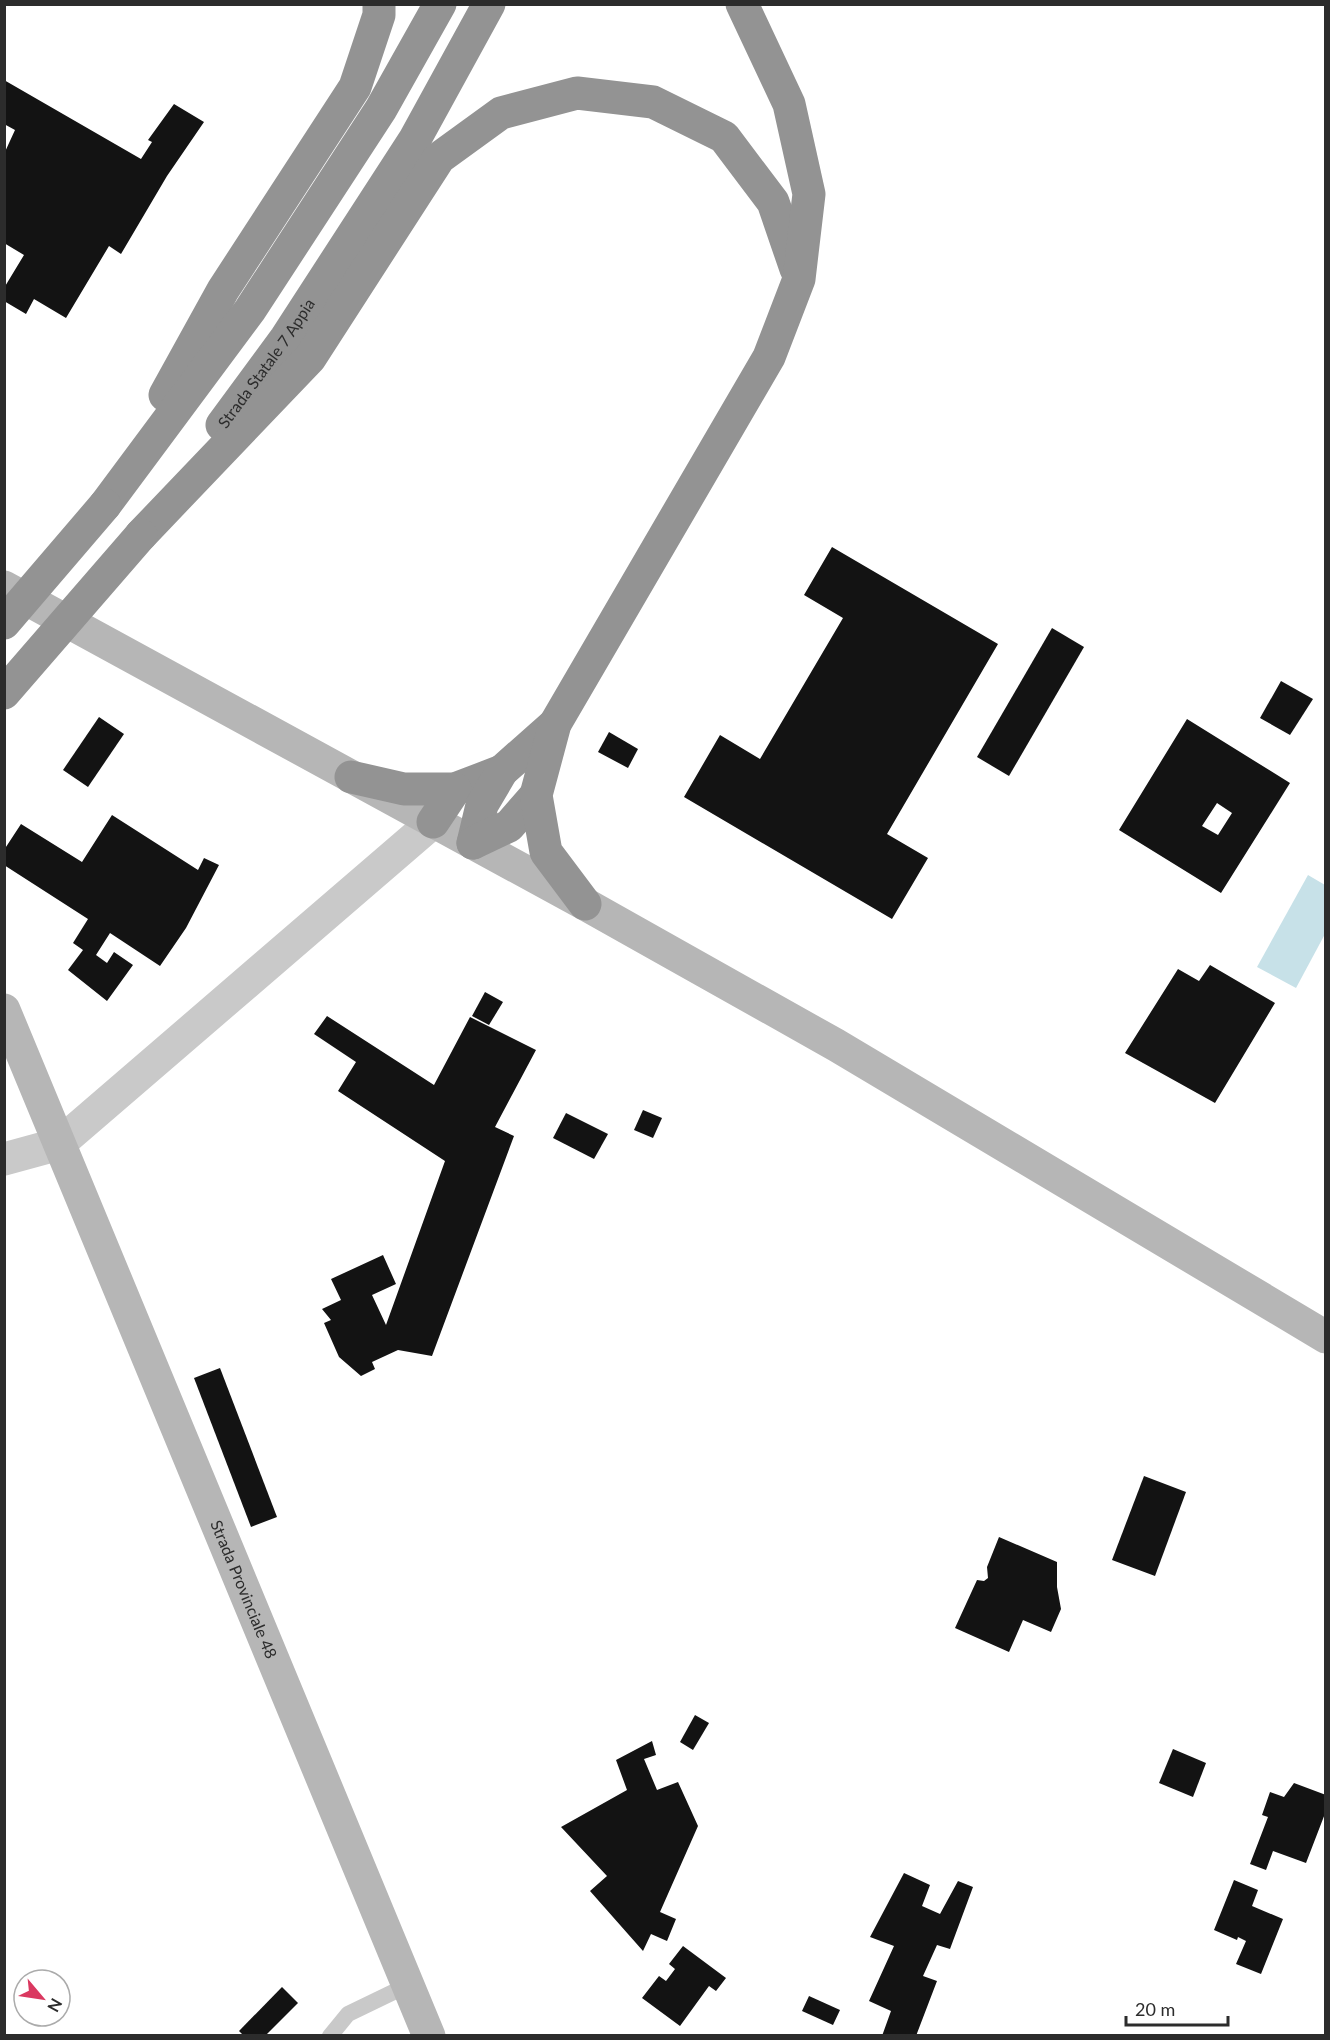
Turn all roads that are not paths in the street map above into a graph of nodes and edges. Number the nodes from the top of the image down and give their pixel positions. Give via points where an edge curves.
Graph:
1 (379, 4) edge
2 (440, 4) edge
3 (489, 4) edge
4 (742, 4) edge
5 (799, 279) junction
6 (105, 505) junction
7 (141, 536) junction
8 (4, 587) edge
9 (4, 623) edge
10 (4, 693) edge
11 (555, 724) junction
12 (502, 771) junction
13 (351, 777) junction
14 (455, 789) junction
15 (536, 795) junction
16 (433, 822) junction
17 (473, 843) junction
18 (585, 904) junction
19 (4, 1010) edge
20 (59, 1143) junction
21 (4, 1159) edge
22 (1326, 1337) edge
23 (408, 1985) junction
24 (330, 2036) edge
25 (429, 2036) edge

1 - 6 highway via 379,15 355,87 222,290
2 - 6 highway via 381,109 250,310
3 - 7 highway, Strada Statale 7 Appia via 415,139 286,338
4 - 5 highway via 789,104 809,194
5 - 7 highway via 773,202 724,137 652,102 577,93 501,113 439,158 310,358
5 - 11 highway via 770,357
6 - 9 highway, bridge
7 - 10 highway, Strada Statale 7 Appia, bridge
8 - 13 main road
11 - 12 highway
11 - 15 highway
12 - 14 highway
12 - 17 highway via 482,805
13 - 14 highway via 404,789
13 - 16 main road
14 - 16 highway
15 - 17 highway via 509,826
15 - 18 highway via 546,852
16 - 17 main road
16 - 20 street
17 - 18 main road
18 - 22 main road via 836,1045
19 - 20 main road, Strada Provinciale 48
20 - 21 street
20 - 23 main road, Strada Provinciale 48
23 - 24 lane via 348,2014
23 - 25 main road, Strada Provinciale 48

